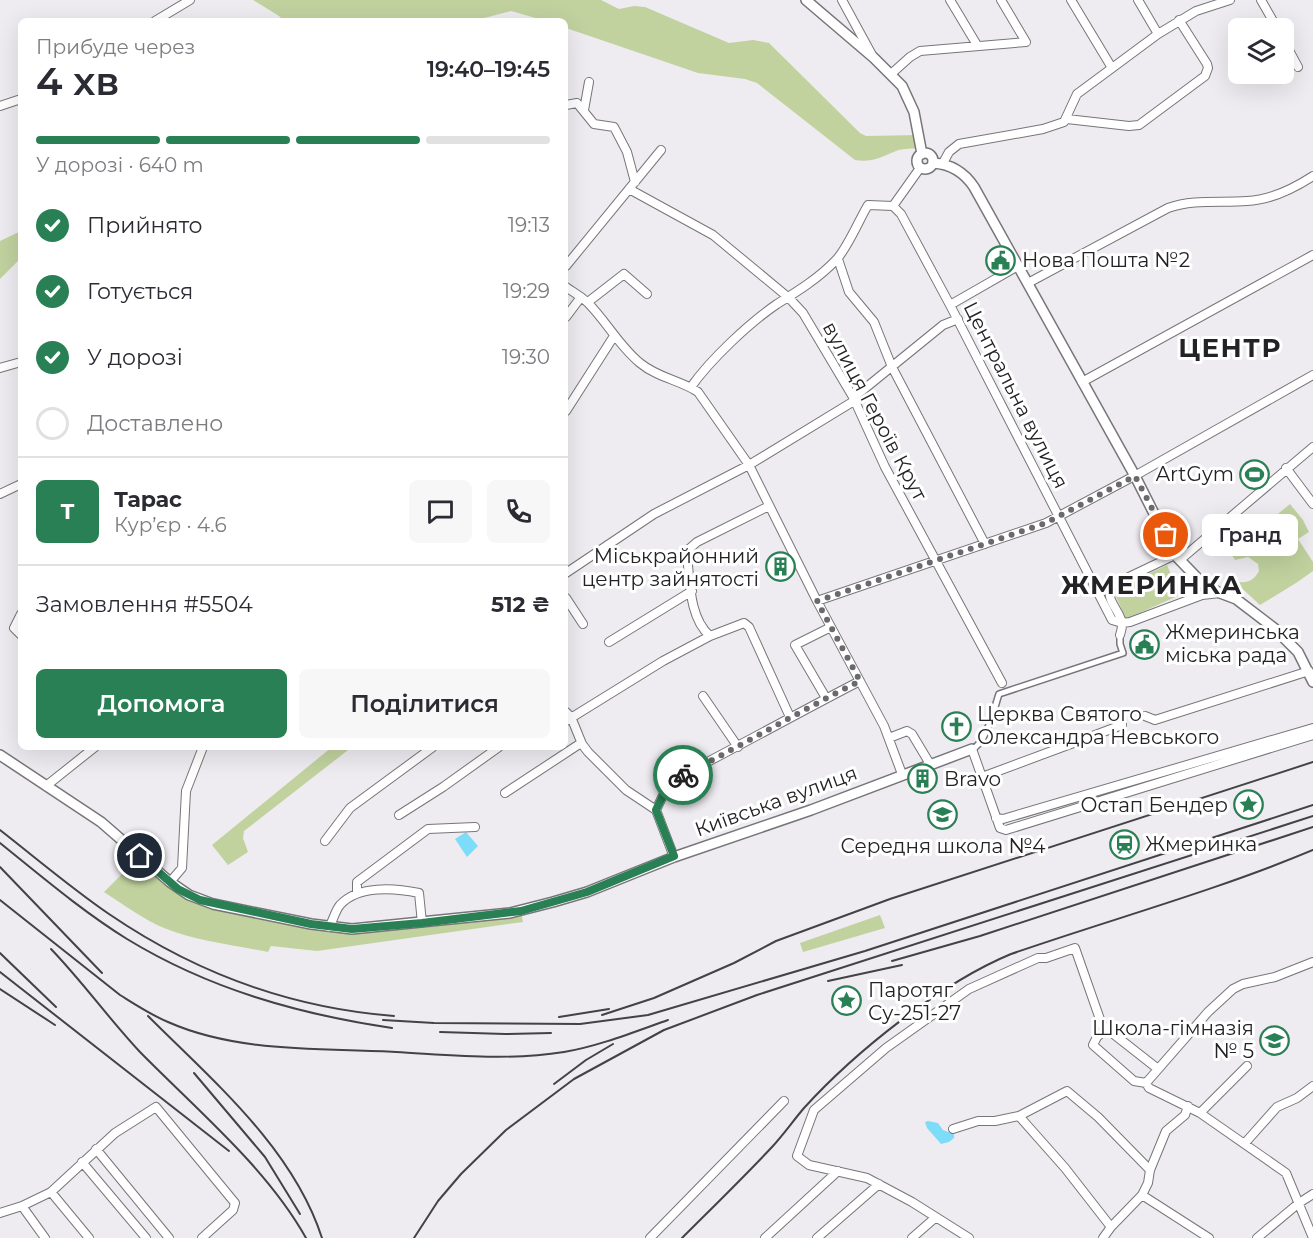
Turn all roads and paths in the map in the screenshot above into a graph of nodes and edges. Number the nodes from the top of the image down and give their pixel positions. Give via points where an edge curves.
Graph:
1 (190, 0) edge
2 (807, 0) edge
3 (843, 0) edge
4 (950, 0) edge
5 (1001, 0) edge
6 (1071, 0) edge
7 (1138, 0) edge
8 (1230, 0) edge
9 (1261, 0) edge
10 (1209, 3) edge
11 (160, 18) edge
12 (1271, 18) edge
13 (1179, 21) junction
14 (1158, 34) junction
15 (977, 45) junction
16 (874, 58) junction
17 (1294, 60) edge
18 (1298, 67) dead end
19 (1112, 68) junction
20 (891, 74) junction
21 (589, 82) dead end
22 (18, 100) edge
23 (568, 105) edge
24 (0, 106) edge
25 (584, 110) junction
26 (1067, 119) junction
27 (661, 150) dead end
28 (922, 154) junction
29 (938, 163) junction
30 (919, 167) junction
31 (1313, 176) edge
32 (635, 182) junction
33 (629, 189) junction
34 (893, 206) junction
35 (1313, 255) edge
36 (838, 259) junction
37 (568, 264) edge
38 (1018, 266) junction
39 (1028, 283) junction
40 (568, 288) edge
41 (647, 294) dead end
42 (580, 297) junction
43 (789, 297) junction
44 (588, 303) junction
45 (951, 305) junction
46 (568, 314) edge
47 (958, 319) junction
48 (614, 336) junction
49 (18, 363) edge
50 (892, 367) junction
51 (0, 368) edge
52 (1313, 375) edge
53 (1082, 382) junction
54 (691, 387) junction
55 (854, 399) junction
56 (568, 408) edge
57 (1313, 447) edge
58 (749, 465) junction
59 (1286, 468) junction
60 (1135, 476) junction
61 (18, 485) edge
62 (0, 494) edge
63 (1313, 504) edge
64 (769, 506) junction
65 (1060, 517) junction
66 (985, 544) junction
67 (1178, 557) junction
68 (936, 561) junction
69 (568, 572) edge
70 (1191, 573) junction
71 (692, 591) junction
72 (1220, 593) junction
73 (1190, 599) junction
74 (568, 601) edge
75 (817, 601) junction
76 (1122, 623) junction
77 (583, 624) dead end
78 (831, 627) junction
79 (1120, 635) joint
80 (710, 636) junction
81 (609, 642) dead end
82 (1309, 671) junction
83 (860, 681) junction
84 (1313, 682) edge
85 (1002, 683) dead end
86 (703, 696) dead end
87 (826, 698) junction
88 (568, 716) edge
89 (1145, 716) dead end
90 (790, 717) junction
91 (568, 719) edge
92 (1122, 725) dead end
93 (1313, 728) edge
94 (1313, 735) edge
95 (889, 738) junction
96 (581, 742) junction
97 (738, 747) junction
98 (972, 749) junction
99 (91, 750) edge
100 (202, 750) edge
101 (429, 750) edge
102 (495, 750) edge
103 (0, 755) edge
104 (930, 764) junction
105 (902, 774) junction
106 (982, 777) junction
107 (46, 786) junction
108 (505, 793) dead end
109 (656, 810) junction
110 (399, 815) dead end
111 (996, 818) junction
112 (475, 827) dead end
113 (325, 842) dead end
114 (674, 856) junction
115 (170, 882) junction
116 (357, 893) junction
117 (422, 923) junction
118 (330, 927) junction
119 (1313, 962) edge
120 (1107, 1028) junction
121 (1247, 1066) dead end
122 (1158, 1069) junction
123 (1146, 1083) junction
124 (1313, 1086) edge
125 (784, 1101) dead end
126 (1188, 1106) junction
127 (1200, 1113) junction
128 (1019, 1116) junction
129 (953, 1129) dead end
130 (1245, 1143) junction
131 (96, 1149) junction
132 (82, 1162) junction
133 (1150, 1170) junction
134 (838, 1171) junction
135 (879, 1184) junction
136 (51, 1192) junction
137 (1313, 1194) edge
138 (1142, 1195) junction
139 (1299, 1203) junction
140 (22, 1206) junction
141 (0, 1213) edge
142 (936, 1217) junction
143 (1111, 1227) junction
144 (966, 1237) edge
145 (45, 1238) edge
146 (89, 1238) edge
147 (146, 1238) edge
148 (169, 1238) edge
149 (202, 1238) edge
150 (650, 1238) edge
151 (765, 1238) edge
152 (817, 1238) edge
153 (912, 1238) edge
154 (1103, 1238) edge
155 (1209, 1238) edge
156 (1257, 1238) edge
157 (1313, 1238) edge

1 - 11 street
2 - 16 street
3 - 16 street
4 - 15 street
5 - 15 street via 1026,42
6 - 19 street
7 - 14 street
8 - 10 street
9 - 12 street
10 - 13 street
13 - 14 street
13 - 26 street via 1207,64 1205,76 1139,125
14 - 19 street
15 - 20 street via 917,52
16 - 20 street
17 - 18 street
19 - 26 street via 1077,94
20 - 28 street via 912,105
21 - 25 street
22 - 24 street
23 - 25 street via 577,103
25 - 32 street via 594,124 614,127
26 - 29 street via 1049,128 960,144
27 - 32 street
28 - 29 street via 930,155
28 - 30 street via 916,160
29 - 30 street via 928,169
29 - 38 street via 960,171 969,180
30 - 34 street
31 - 39 street via 1265,199 1189,202 1168,208
32 - 33 street
33 - 37 street
33 - 43 street, вулиця Героїв Крут via 713,235
34 - 36 street via 868,205
34 - 45 street, Центральна вулиця
35 - 53 street
36 - 43 street
36 - 50 street via 849,292 874,322
38 - 39 street
38 - 45 street
39 - 53 street
40 - 42 street
41 - 44 street via 624,274
42 - 44 street
42 - 46 street
43 - 54 street via 739,336
43 - 55 street, вулиця Героїв Крут via 803,313
44 - 48 street
45 - 47 street, Центральна вулиця
47 - 50 street via 943,326
47 - 65 street, Центральна вулиця
48 - 54 street via 652,373
48 - 56 street
49 - 51 street
50 - 55 street
50 - 66 street
52 - 60 street
53 - 60 street
54 - 58 street via 699,392
55 - 58 street
55 - 68 street, вулиця Героїв Крут via 885,467
57 - 59 street
58 - 64 street
58 - 69 street via 654,514
59 - 63 street
59 - 67 street
60 - 65 street
60 - 67 street
61 - 62 street
64 - 71 street via 689,549
64 - 75 street
65 - 66 street
65 - 76 street, Центральна вулиця via 1112,620
66 - 68 street
67 - 70 street
67 - 76 street via 1114,584 1109,596
68 - 75 street
68 - 85 street, вулиця Героїв Крут
70 - 72 street
70 - 73 street
71 - 80 street via 701,628
71 - 81 street
72 - 73 street
72 - 82 street via 1236,599 1274,628 1298,652
73 - 76 street
74 - 77 street
75 - 78 street
76 - 79 street
78 - 83 street
78 - 87 street via 795,645
79 - 98 street via 1123,653 999,694 983,740
80 - 88 street
80 - 90 street via 744,623 749,627
82 - 84 street
82 - 89 street via 1155,720
83 - 87 street
83 - 95 street
86 - 97 street
87 - 90 street
90 - 97 street
91 - 96 street
92 - 106 street
93 - 111 street
94 - 111 street via 1006,830 1000,828
95 - 104 street via 907,731 912,734
95 - 105 street
96 - 108 street
96 - 109 street via 620,786
97 - 109 street via 675,778
98 - 104 street, Київська вулиця
98 - 106 street
99 - 107 street
100 - 115 street via 186,791 182,868
101 - 113 street via 350,808
102 - 110 street
103 - 107 street, Київська вулиця
104 - 105 street, Київська вулиця
105 - 114 street, Київська вулиця via 811,810
106 - 111 street
107 - 115 street, Київська вулиця via 101,822
109 - 114 street
112 - 116 street via 428,829 357,882
114 - 117 street, Київська вулиця via 587,892 536,907
115 - 118 street, Київська вулиця via 206,902
116 - 117 street via 400,889 419,893
116 - 118 street via 340,906
117 - 118 street, Київська вулиця via 362,929
119 - 122 street via 1233,989
120 - 122 street
120 - 123 street via 1093,1045 1134,1081
120 - 134 street via 1102,1024 1076,948 1038,958 969,989 893,1042 814,1110 797,1156 809,1165
121 - 127 street
122 - 123 street
123 - 126 street
124 - 130 street via 1277,1107
125 - 150 street
126 - 127 street
126 - 133 street via 1185,1115 1166,1131
127 - 130 street
128 - 129 street via 978,1121
128 - 133 street via 1067,1091 1098,1116
128 - 143 street
130 - 139 street via 1286,1173
131 - 132 street
131 - 148 street
131 - 149 street via 156,1107 235,1205
132 - 136 street
132 - 147 street
133 - 138 street
134 - 135 street
134 - 151 street
135 - 142 street
135 - 152 street
136 - 140 street
136 - 146 street
137 - 139 street
138 - 143 street
138 - 155 street
139 - 156 street
139 - 157 street
140 - 141 street
140 - 145 street
142 - 144 street
142 - 153 street
143 - 154 street

